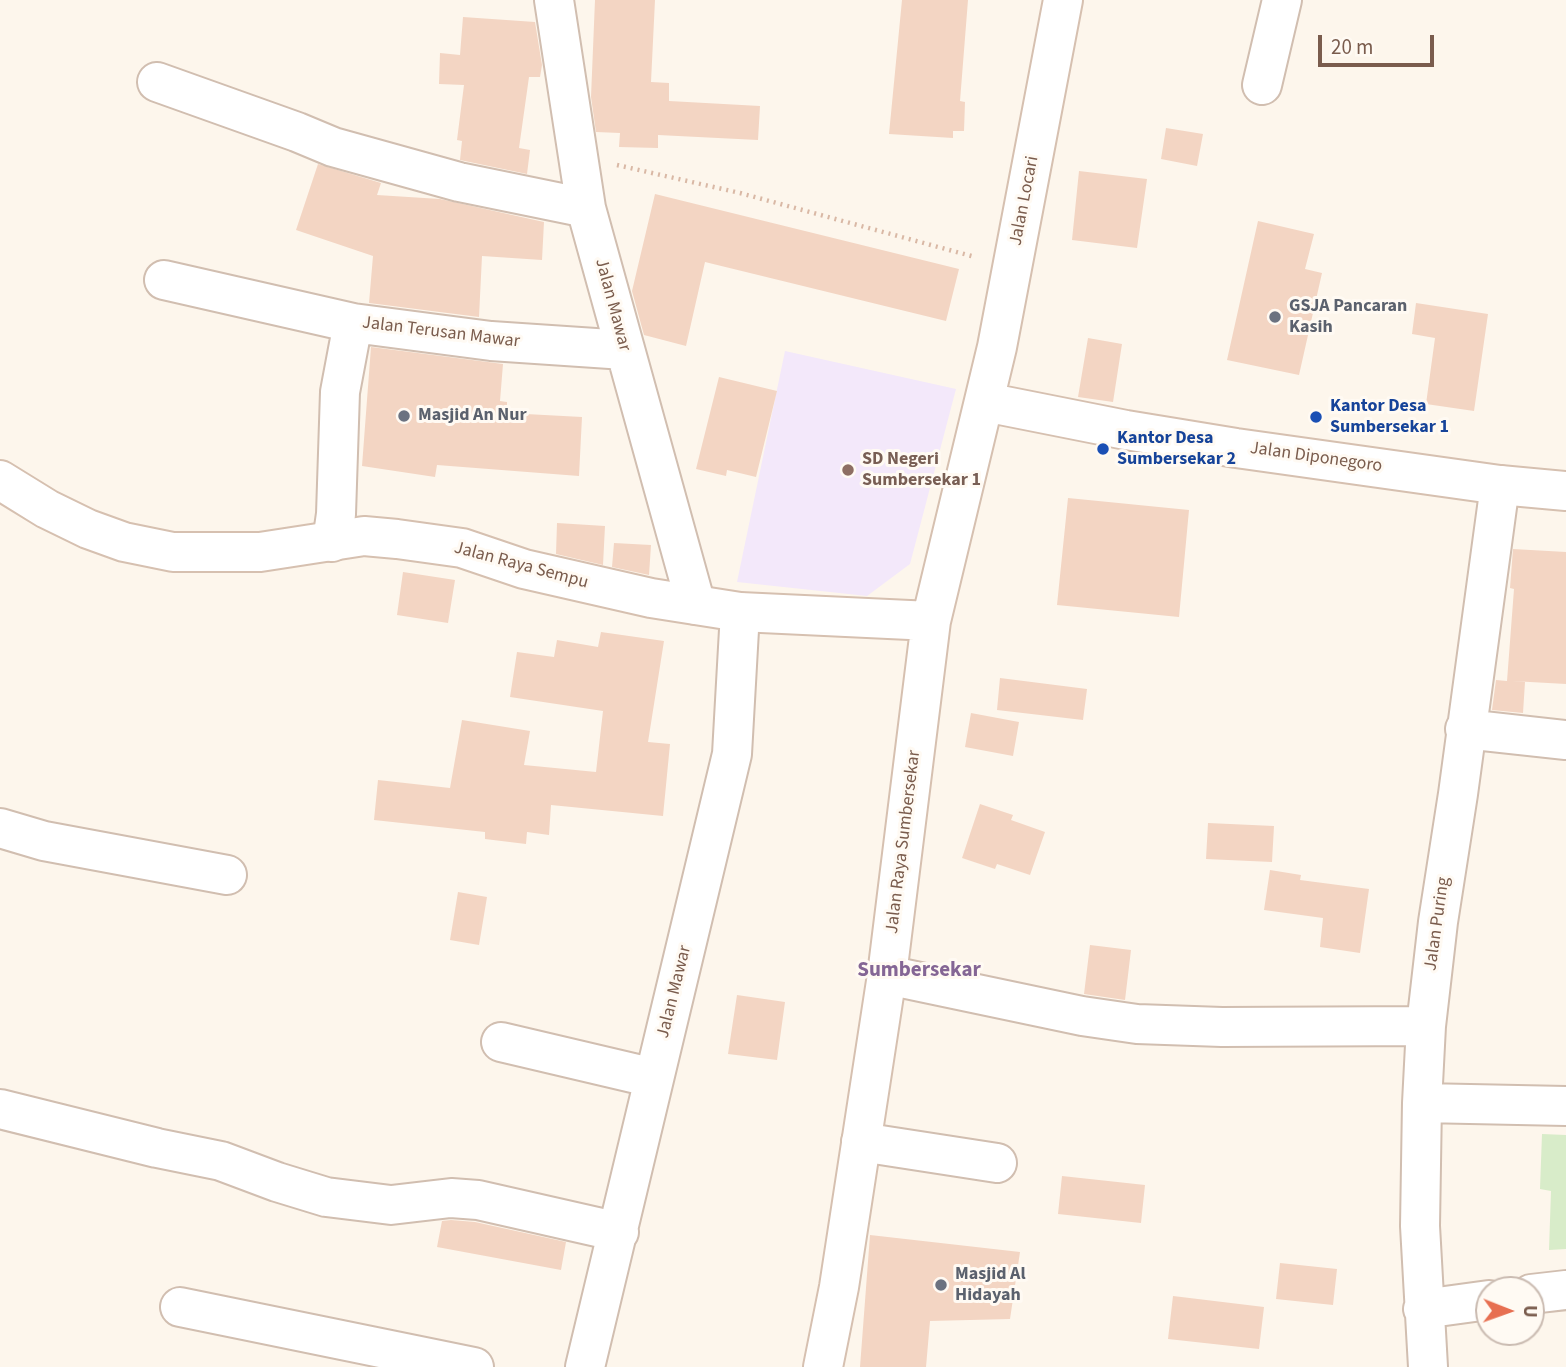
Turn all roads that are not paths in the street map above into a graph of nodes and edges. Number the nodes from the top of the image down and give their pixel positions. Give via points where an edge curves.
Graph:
1 (1063, 0) edge
2 (1282, 0) edge
3 (547, 2) edge
4 (157, 82) dead end
5 (1262, 85) dead end
6 (586, 208) junction
7 (164, 280) dead end
8 (353, 323) junction
9 (625, 350) junction
10 (985, 402) junction
11 (0, 480) edge
12 (1500, 485) junction
13 (1566, 491) edge
14 (332, 542) junction
15 (696, 605) junction
16 (740, 612) junction
17 (931, 621) junction
18 (1465, 729) junction
19 (1566, 740) edge
20 (0, 828) edge
21 (227, 875) dead end
22 (887, 975) junction
23 (1426, 1026) junction
24 (501, 1042) dead end
25 (654, 1078) junction
26 (1422, 1103) junction
27 (1566, 1106) edge
28 (0, 1109) edge
29 (861, 1142) junction
30 (997, 1163) dead end
31 (619, 1232) junction
32 (1566, 1290) edge
33 (1545, 1292) edge
34 (1475, 1302) edge
35 (180, 1307) dead end
36 (1423, 1309) junction
37 (474, 1367) edge
38 (585, 1367) edge
39 (823, 1367) edge
40 (1427, 1367) edge

1 - 10 street, Jalan Locari
2 - 5 street
3 - 6 street, Jalan Mawar
4 - 6 street via 333,147 459,182
6 - 9 street, Jalan Mawar
7 - 8 street
8 - 9 street, Jalan Terusan Mawar via 491,341
8 - 14 street, Jalan Terusan Mawar via 340,392
9 - 15 street, Jalan Mawar
10 - 12 street, Jalan Diponegoro via 1126,430
10 - 17 street, Jalan Raya Sumbersekar
11 - 14 street, Jalan Raya Sempu via 88,530 160,550 260,552
12 - 13 street, Jalan Diponegoro
12 - 18 street, Jalan Puring
14 - 15 street, Jalan Raya Sempu via 364,536 462,548 580,583
15 - 16 street, Jalan Raya Sempu
16 - 17 street, Jalan Raya Sempu
16 - 25 street, Jalan Mawar via 732,754
17 - 22 street, Jalan Raya Sumbersekar
18 - 19 street
18 - 23 street, Jalan Puring
20 - 21 street via 44,841
22 - 23 street via 1137,1024
22 - 29 street, Jalan Raya Sumbersekar
23 - 26 street, Jalan Puring
24 - 25 street
25 - 31 street, Jalan Mawar
26 - 27 street
26 - 36 street, Jalan Puring
28 - 31 street via 221,1161 326,1196 390,1205 451,1198 478,1200
29 - 30 street
29 - 39 street, Jalan Raya Sumbersekar
31 - 38 street, Jalan Mawar
32 - 33 street
34 - 36 street
35 - 37 street
36 - 40 street, Jalan Puring

